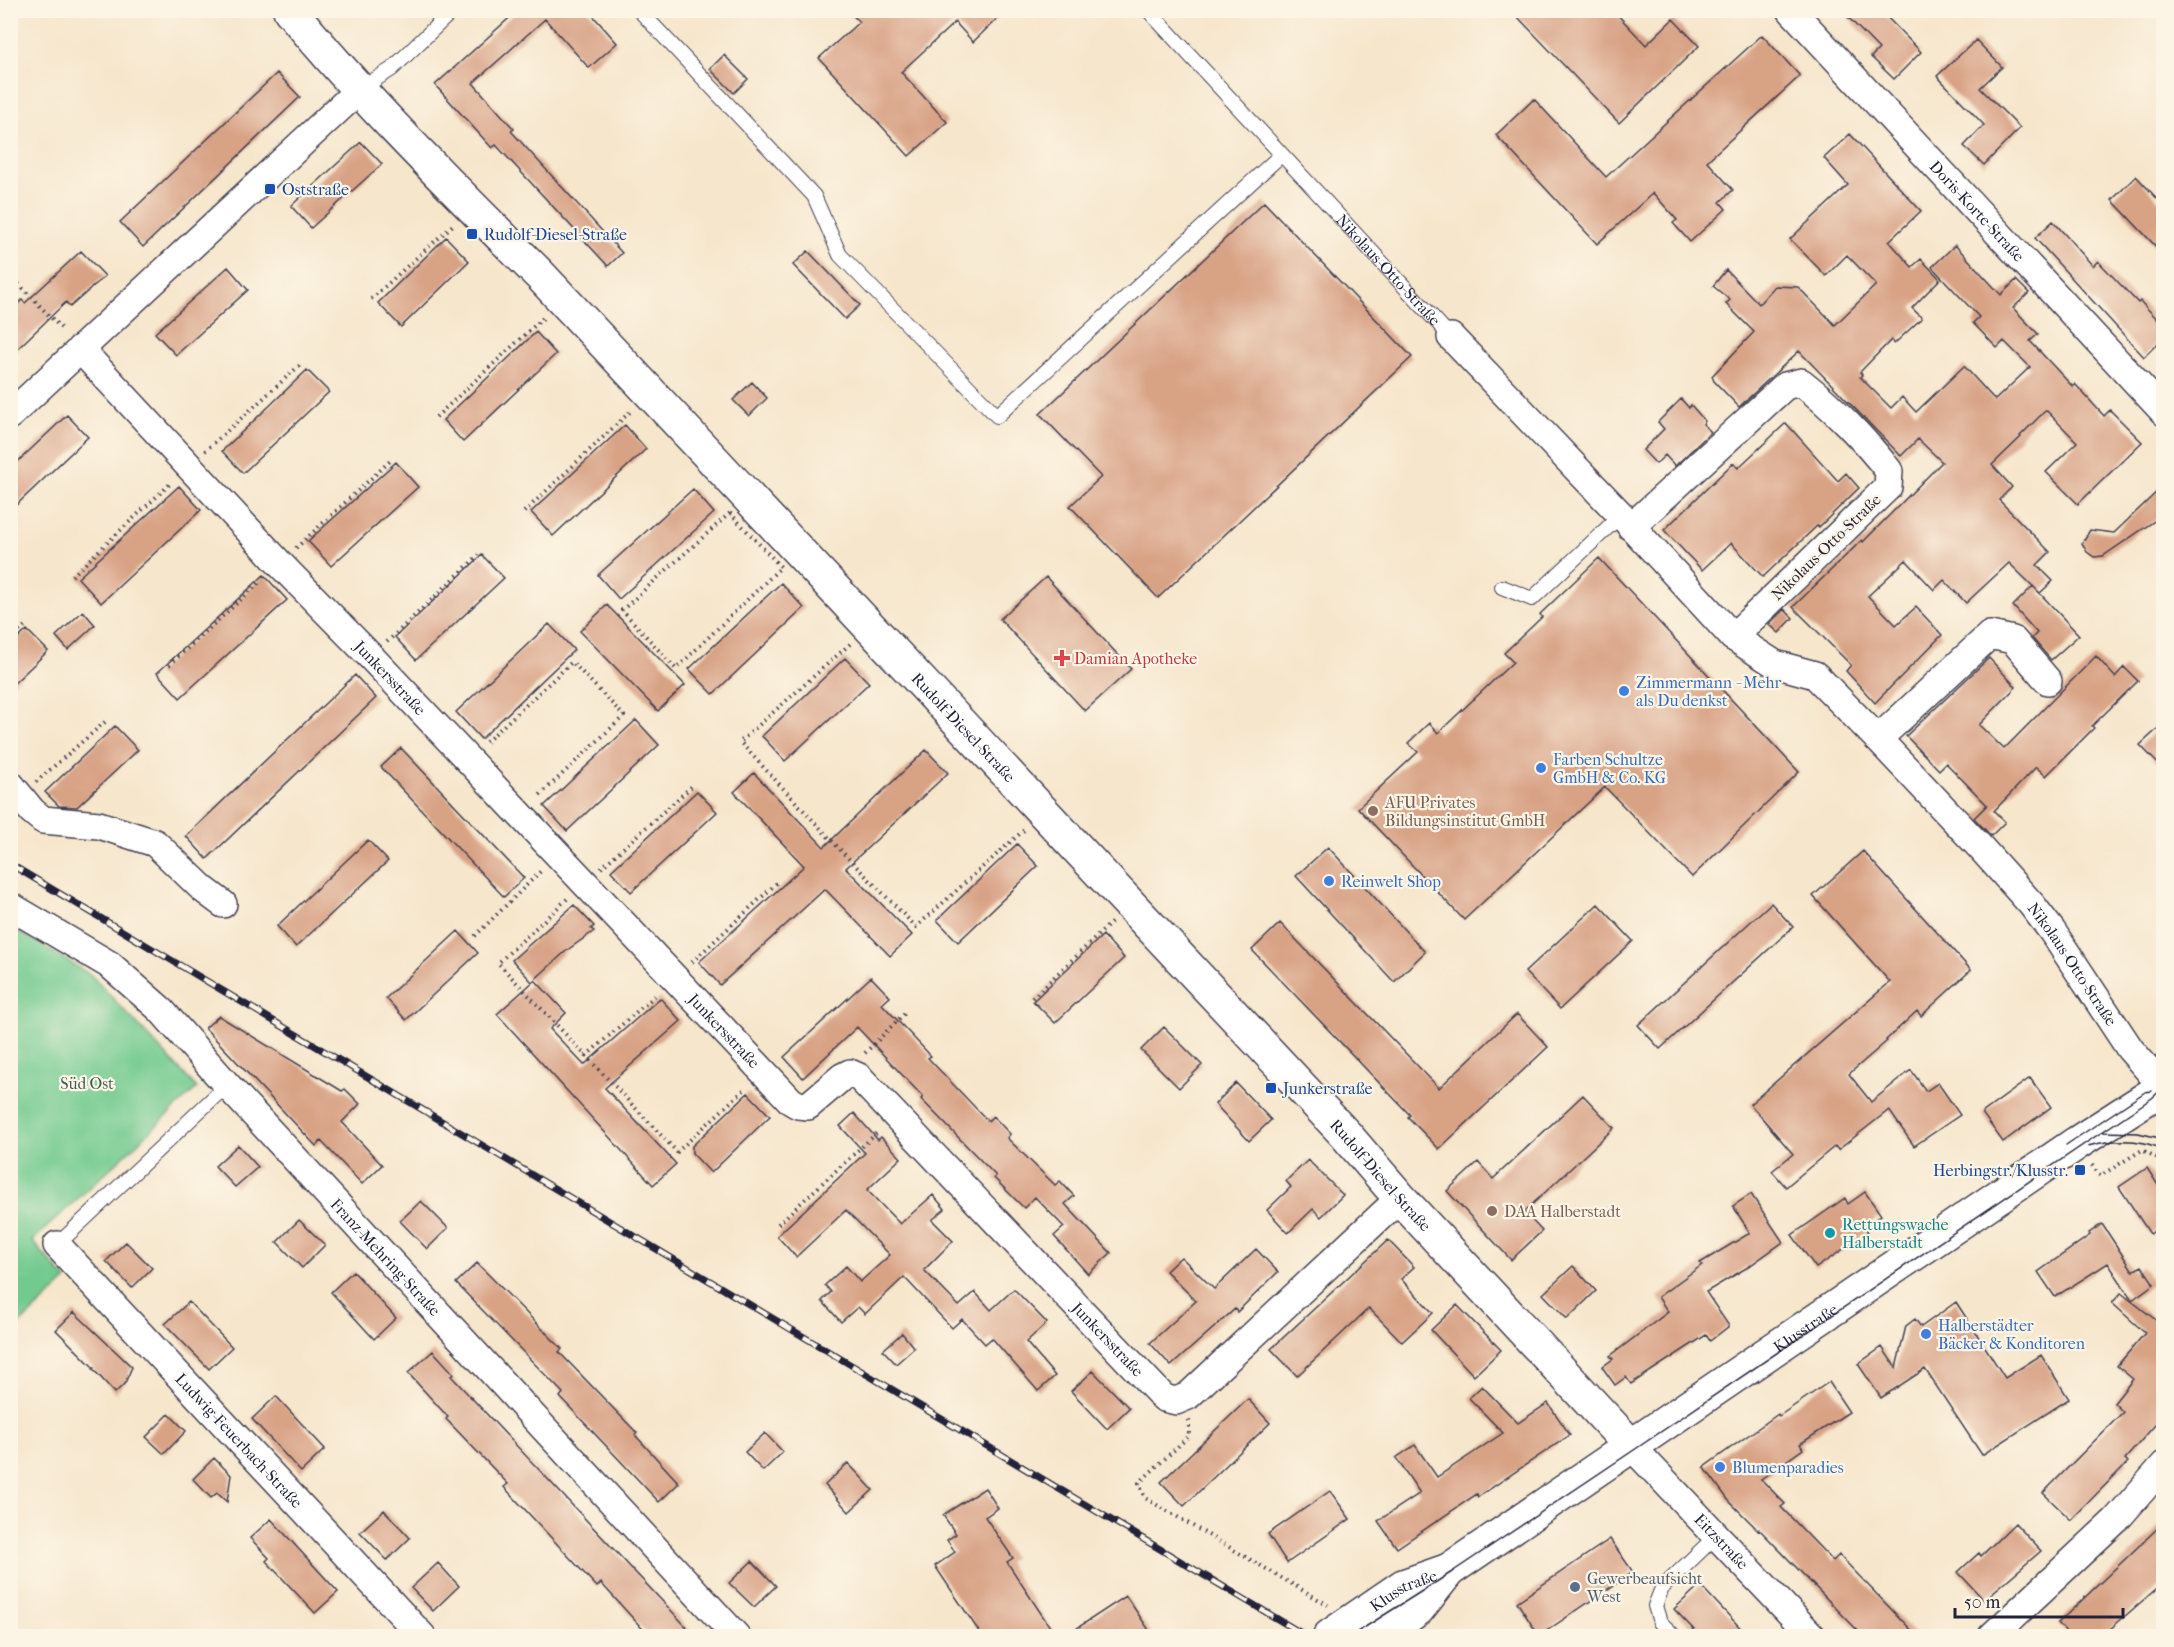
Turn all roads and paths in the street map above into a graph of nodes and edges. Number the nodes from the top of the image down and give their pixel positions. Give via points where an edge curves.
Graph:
1 (290, 10) edge
2 (453, 10) edge
3 (639, 10) edge
4 (1148, 10) edge
5 (1791, 10) edge
6 (360, 89) junction
7 (1281, 154) junction
8 (472, 207) junction
9 (10, 275) edge
10 (371, 299) dead end
11 (546, 315) dead end
12 (1451, 337) joint
13 (80, 349) junction
14 (650, 393) junction
15 (2163, 412) edge
16 (10, 415) edge
17 (436, 417) dead end
18 (524, 512) dead end
19 (730, 513) joint
20 (1626, 521) junction
21 (479, 555) dead end
22 (1502, 587) dead end
23 (26, 625) dead end
24 (868, 627) junction
25 (1733, 637) junction
26 (10, 639) edge
27 (371, 657) junction
28 (2048, 681) dead end
29 (106, 721) dead end
30 (1878, 739) junction
31 (468, 759) junction
32 (15, 790) edge
33 (520, 814) junction
34 (1026, 827) dead end
35 (558, 854) junction
36 (223, 904) dead end
37 (1130, 905) junction
38 (10, 906) edge
39 (475, 936) dead end
40 (498, 963) dead end
41 (1032, 999) dead end
42 (907, 1011) dead end
43 (763, 1072) junction
44 (842, 1077) junction
45 (227, 1085) junction
46 (2163, 1087) edge
47 (896, 1115) junction
48 (2163, 1161) edge
49 (2100, 1176) dead end
50 (1400, 1198) junction
51 (778, 1224) dead end
52 (57, 1245) joint
53 (1188, 1396) junction
54 (1632, 1447) junction
55 (2163, 1465) edge
56 (1716, 1536) junction
57 (1355, 1631) edge
58 (422, 1636) edge
59 (736, 1636) edge
60 (1674, 1636) edge
61 (1812, 1636) edge
62 (1992, 1636) edge

1 - 6 street, Rudolf-Diesel-Straße
2 - 6 lane via 392,69
3 - 7 lane via 814,196 840,255 997,416
4 - 7 lane, Nikolaus-Otto-Straße
5 - 15 street, Doris-Korte-Straße
6 - 8 street, Rudolf-Diesel-Straße
6 - 13 street
7 - 12 lane, Nikolaus-Otto-Straße
8 - 10 path
8 - 14 street, Rudolf-Diesel-Straße
9 - 13 path
11 - 17 path
12 - 20 street, Nikolaus-Otto-Straße
13 - 16 street
13 - 27 street, Junkersstraße
14 - 18 path
14 - 24 street, Rudolf-Diesel-Straße
19 - 19 path via 622,610 676,669 781,567
20 - 22 lane via 1532,599
20 - 25 street, Nikolaus-Otto-Straße
20 - 25 street, Nikolaus-Otto-Straße via 1785,386 1801,382 1879,459 1889,471 1888,487
21 - 27 path
23 - 26 path
24 - 34 path via 740,742 916,927
24 - 37 street, Rudolf-Diesel-Straße
25 - 30 street, Nikolaus-Otto-Straße via 1775,664 1815,675
27 - 31 street, Junkersstraße
28 - 30 street via 2013,640 1990,635
29 - 32 path
30 - 46 street, Nikolaus-Otto-Straße via 2032,905 2130,1049
31 - 33 street, Junkersstraße
31 - 33 path via 572,662 617,708 624,716
32 - 36 street via 43,820 99,825 155,843
33 - 35 street, Junkersstraße
35 - 39 path
35 - 43 street, Junkersstraße
37 - 41 path
37 - 50 street, Rudolf-Diesel-Straße
38 - 45 street, Franz-Mehring-Straße via 110,965 162,1010
40 - 43 path via 677,1152
42 - 44 path
43 - 44 street, Junkersstraße via 791,1101 808,1106
44 - 47 street, Junkersstraße via 850,1073 859,1077
45 - 52 lane
45 - 59 street, Franz-Mehring-Straße
46 - 54 street, Klusstraße
47 - 51 path
47 - 53 street, Junkersstraße via 1164,1398 1176,1401
48 - 49 path via 2142,1150
50 - 53 street
50 - 54 street, Rudolf-Diesel-Straße
52 - 58 street, Ludwig-Feuerbach-Straße
53 - 57 path via 1189,1436 1138,1483 1145,1498
54 - 56 street, Eitzstraße
54 - 57 street, Klusstraße via 1449,1570 1419,1609
55 - 62 street via 2116,1520
56 - 60 lane via 1662,1588 1655,1606 1660,1622
56 - 61 street, Eitzstraße

